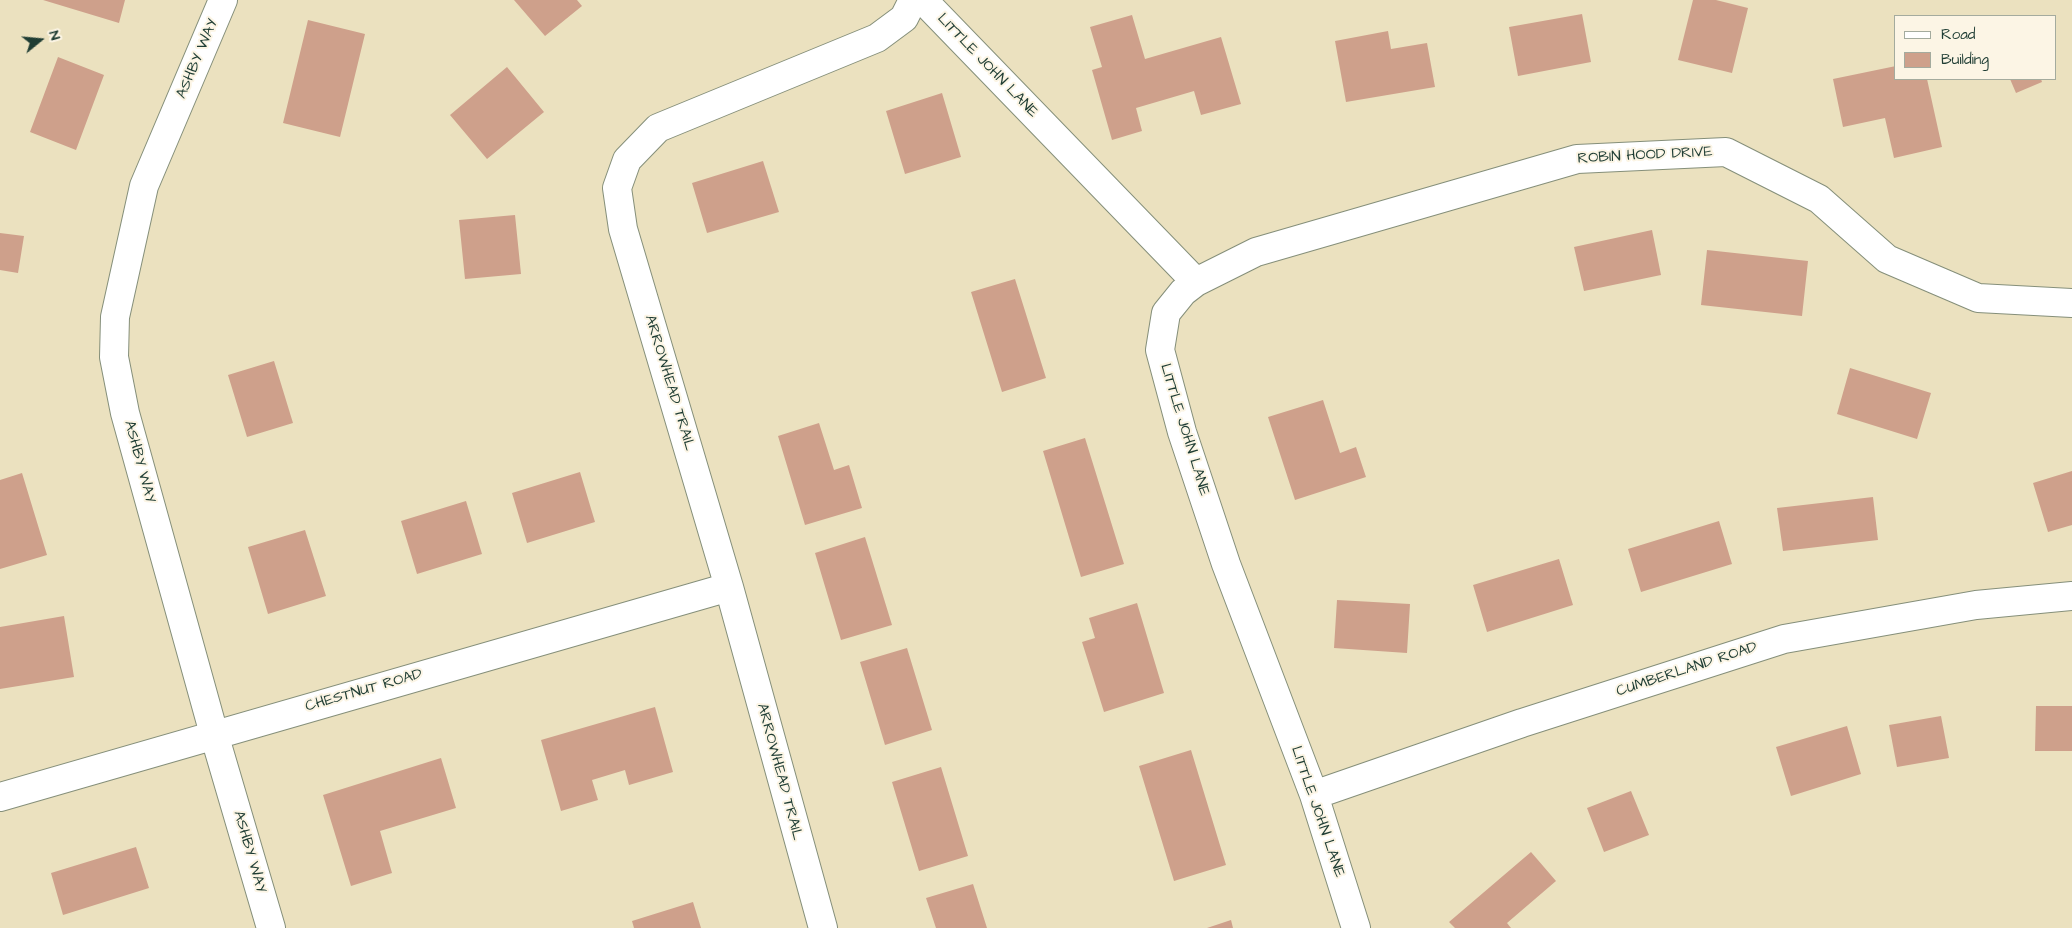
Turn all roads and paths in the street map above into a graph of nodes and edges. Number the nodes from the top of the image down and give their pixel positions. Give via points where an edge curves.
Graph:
1 (223, 0) edge
2 (913, 0) edge
3 (922, 0) edge
4 (1196, 282) junction
5 (2072, 303) edge
6 (729, 587) junction
7 (2072, 596) edge
8 (214, 734) junction
9 (1314, 795) junction
10 (0, 797) edge
11 (271, 928) edge
12 (823, 928) edge
13 (1356, 928) edge

1 - 8 street, ASHBY WAY via 144,186 114,327 114,357 125,413
2 - 6 street, ARROWHEAD TRAIL via 904,18 877,38 658,128 627,160 617,188 623,229
3 - 4 street, LITTLE JOHN LANE
4 - 5 street, ROBIN HOOD DRIVE via 1256,252 1576,159 1726,152 1819,199 1887,259 1978,298
4 - 9 street, LITTLE JOHN LANE via 1166,312 1160,350 1182,432 1226,564
6 - 8 street, CHESTNUT ROAD
6 - 12 street, ARROWHEAD TRAIL
7 - 9 street, CUMBERLAND ROAD via 1976,605 1784,639 1522,723
8 - 10 street, CHESTNUT ROAD
8 - 11 street, ASHBY WAY
9 - 13 street, LITTLE JOHN LANE

